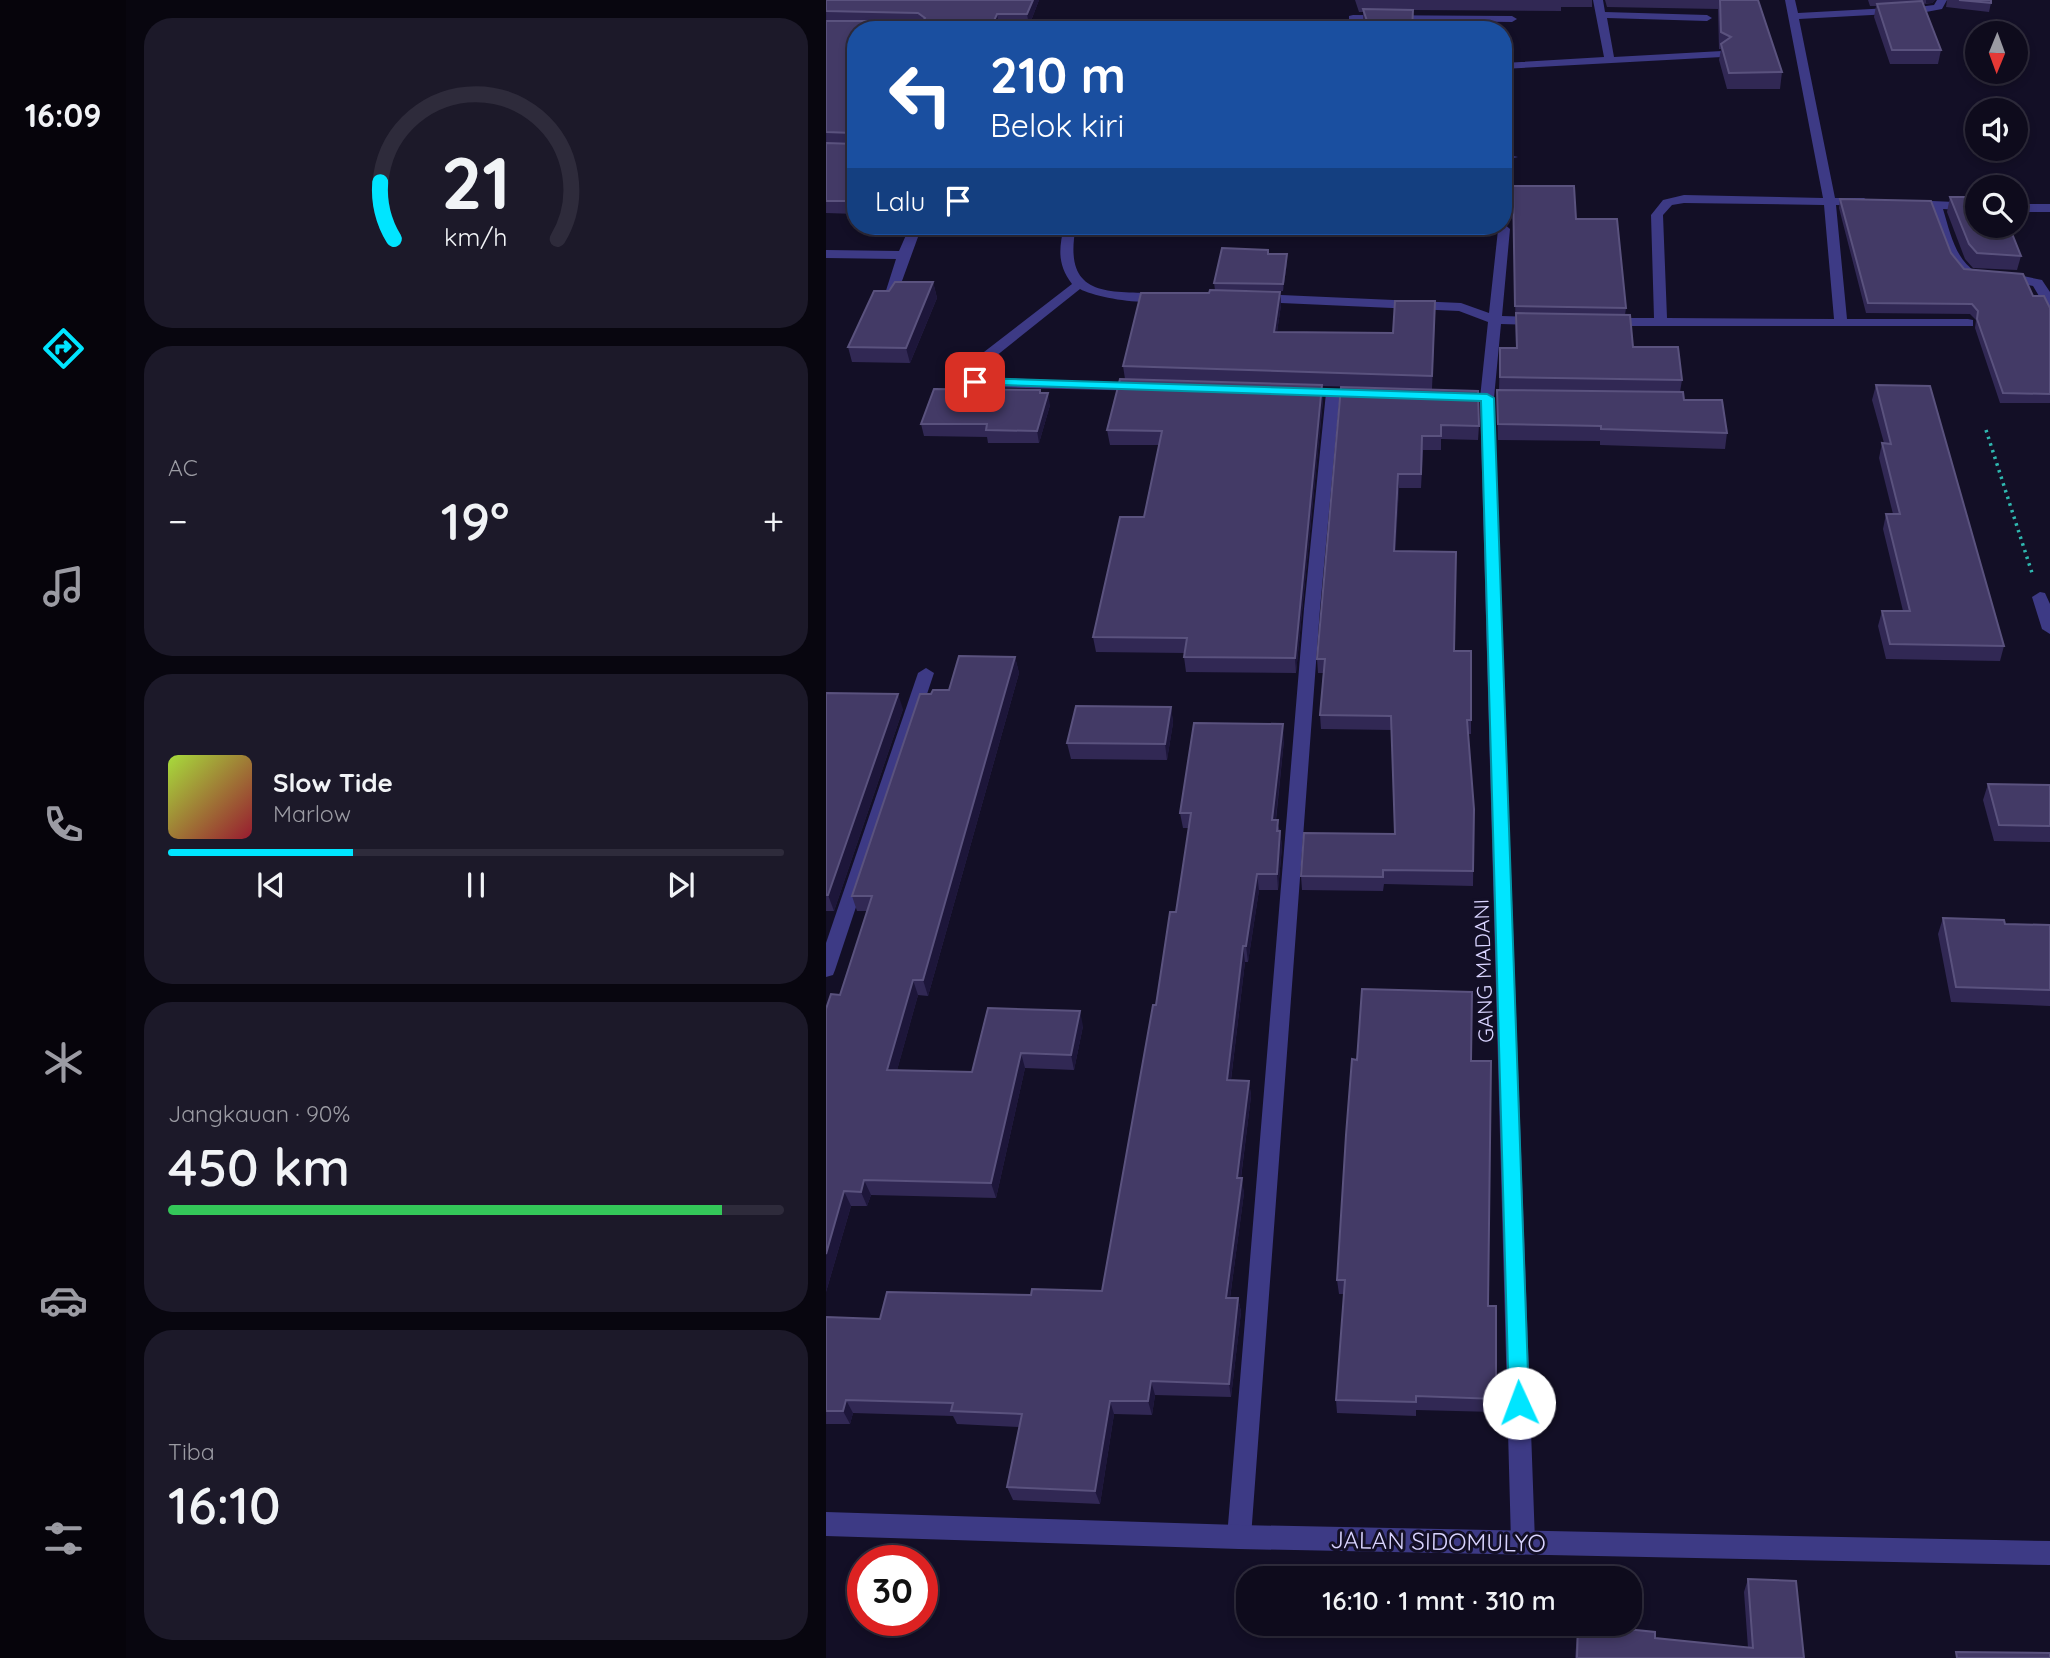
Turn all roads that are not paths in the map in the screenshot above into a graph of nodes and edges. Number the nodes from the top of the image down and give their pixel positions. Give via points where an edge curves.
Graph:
1 (1598, 0) edge
2 (1790, 0) edge
3 (1942, 0) edge
4 (1600, 15) junction
5 (1793, 16) junction
6 (1707, 18) dead end
7 (1353, 19) edge
8 (1512, 19) dead end
9 (1722, 54) edge
10 (1609, 58) junction
11 (1512, 65) edge
12 (1829, 200) junction
13 (1872, 202) edge
14 (1898, 204) edge
15 (1936, 206) junction
16 (1965, 207) edge
17 (2028, 208) edge
18 (2050, 208) edge
19 (912, 235) edge
20 (1067, 235) edge
21 (1503, 235) edge
22 (826, 254) edge
23 (903, 255) junction
24 (1078, 285) junction
25 (1181, 298) edge
26 (1244, 298) edge
27 (889, 300) edge
28 (2050, 303) edge
29 (1496, 320) junction
30 (1550, 321) edge
31 (1590, 322) edge
32 (1661, 322) junction
33 (1841, 323) junction
34 (1968, 323) dead end
35 (1153, 388) edge
36 (1333, 393) edge
37 (2040, 597) road end
38 (2050, 629) edge
39 (926, 673) dead end
40 (826, 970) edge
41 (826, 1524) edge
42 (1239, 1537) junction
43 (1523, 1542) junction
44 (2050, 1553) edge

1 - 4 street
2 - 5 street
3 - 5 street via 1938,7 1926,9
4 - 6 street
4 - 10 street
5 - 12 street
7 - 8 street
9 - 10 street
10 - 11 street
12 - 13 street
12 - 32 street via 1684,199 1660,207
12 - 33 street
14 - 15 street
15 - 16 street
15 - 28 street via 1957,261 1968,274 2034,281
17 - 18 street
19 - 23 street
20 - 24 street via 1063,248
21 - 29 street, GANG MADANI
22 - 23 street
23 - 27 street
24 - 25 street via 1097,293
24 - 35 street via 976,365 972,379
26 - 29 street via 1461,307
29 - 30 street
29 - 43 street, GANG MADANI via 1487,398
31 - 32 street
32 - 33 street
33 - 34 street
36 - 42 street
37 - 38 street
39 - 40 street
41 - 42 street, JALAN SIDOMULYO
42 - 43 street, JALAN SIDOMULYO
43 - 44 street, JALAN SIDOMULYO

